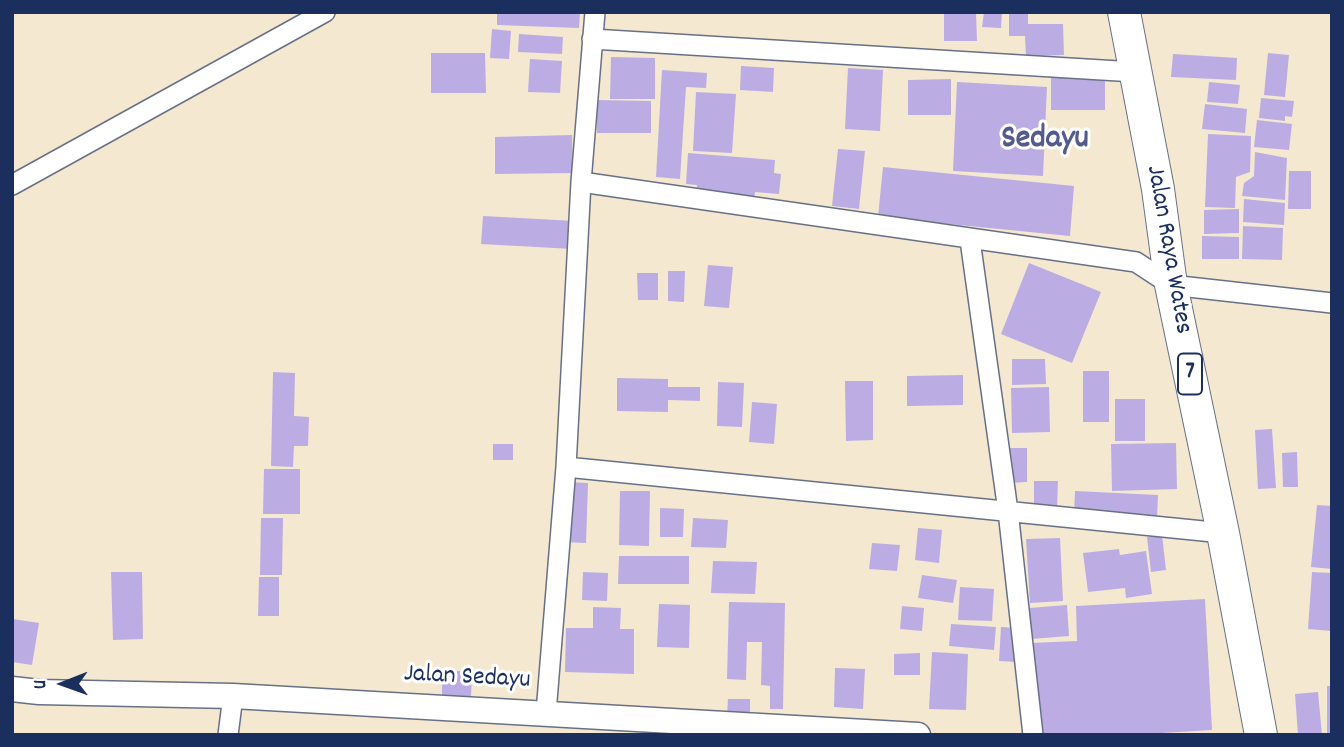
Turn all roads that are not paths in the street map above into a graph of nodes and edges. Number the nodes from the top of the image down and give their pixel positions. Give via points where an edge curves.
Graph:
1 (325, 12) edge
2 (595, 12) edge
3 (1125, 12) edge
4 (592, 39) junction
5 (1135, 72) junction
6 (581, 182) junction
7 (12, 185) edge
8 (970, 240) junction
9 (1171, 285) junction
10 (1332, 303) edge
11 (566, 467) junction
12 (1009, 511) junction
13 (1223, 533) junction
14 (12, 690) edge
15 (233, 695) junction
16 (546, 713) junction
17 (228, 735) edge
18 (918, 735) edge
19 (1033, 735) edge
20 (1261, 735) edge

1 - 7 street
2 - 4 street
3 - 5 highway, Jalan Raya Wates / 7
4 - 5 street
4 - 6 street
5 - 9 highway, Jalan Raya Wates / 7
6 - 8 street
6 - 11 street
8 - 9 street via 1136,262
8 - 12 street
9 - 10 street
9 - 13 highway, Jalan Raya Wates / 7
11 - 12 street
11 - 16 street
12 - 13 street
12 - 19 street
13 - 20 highway, Jalan Raya Wates / 7
14 - 15 street, Jalan Sedayu
15 - 16 street, Jalan Sedayu
15 - 17 street
16 - 18 street, Jalan Sedayu

